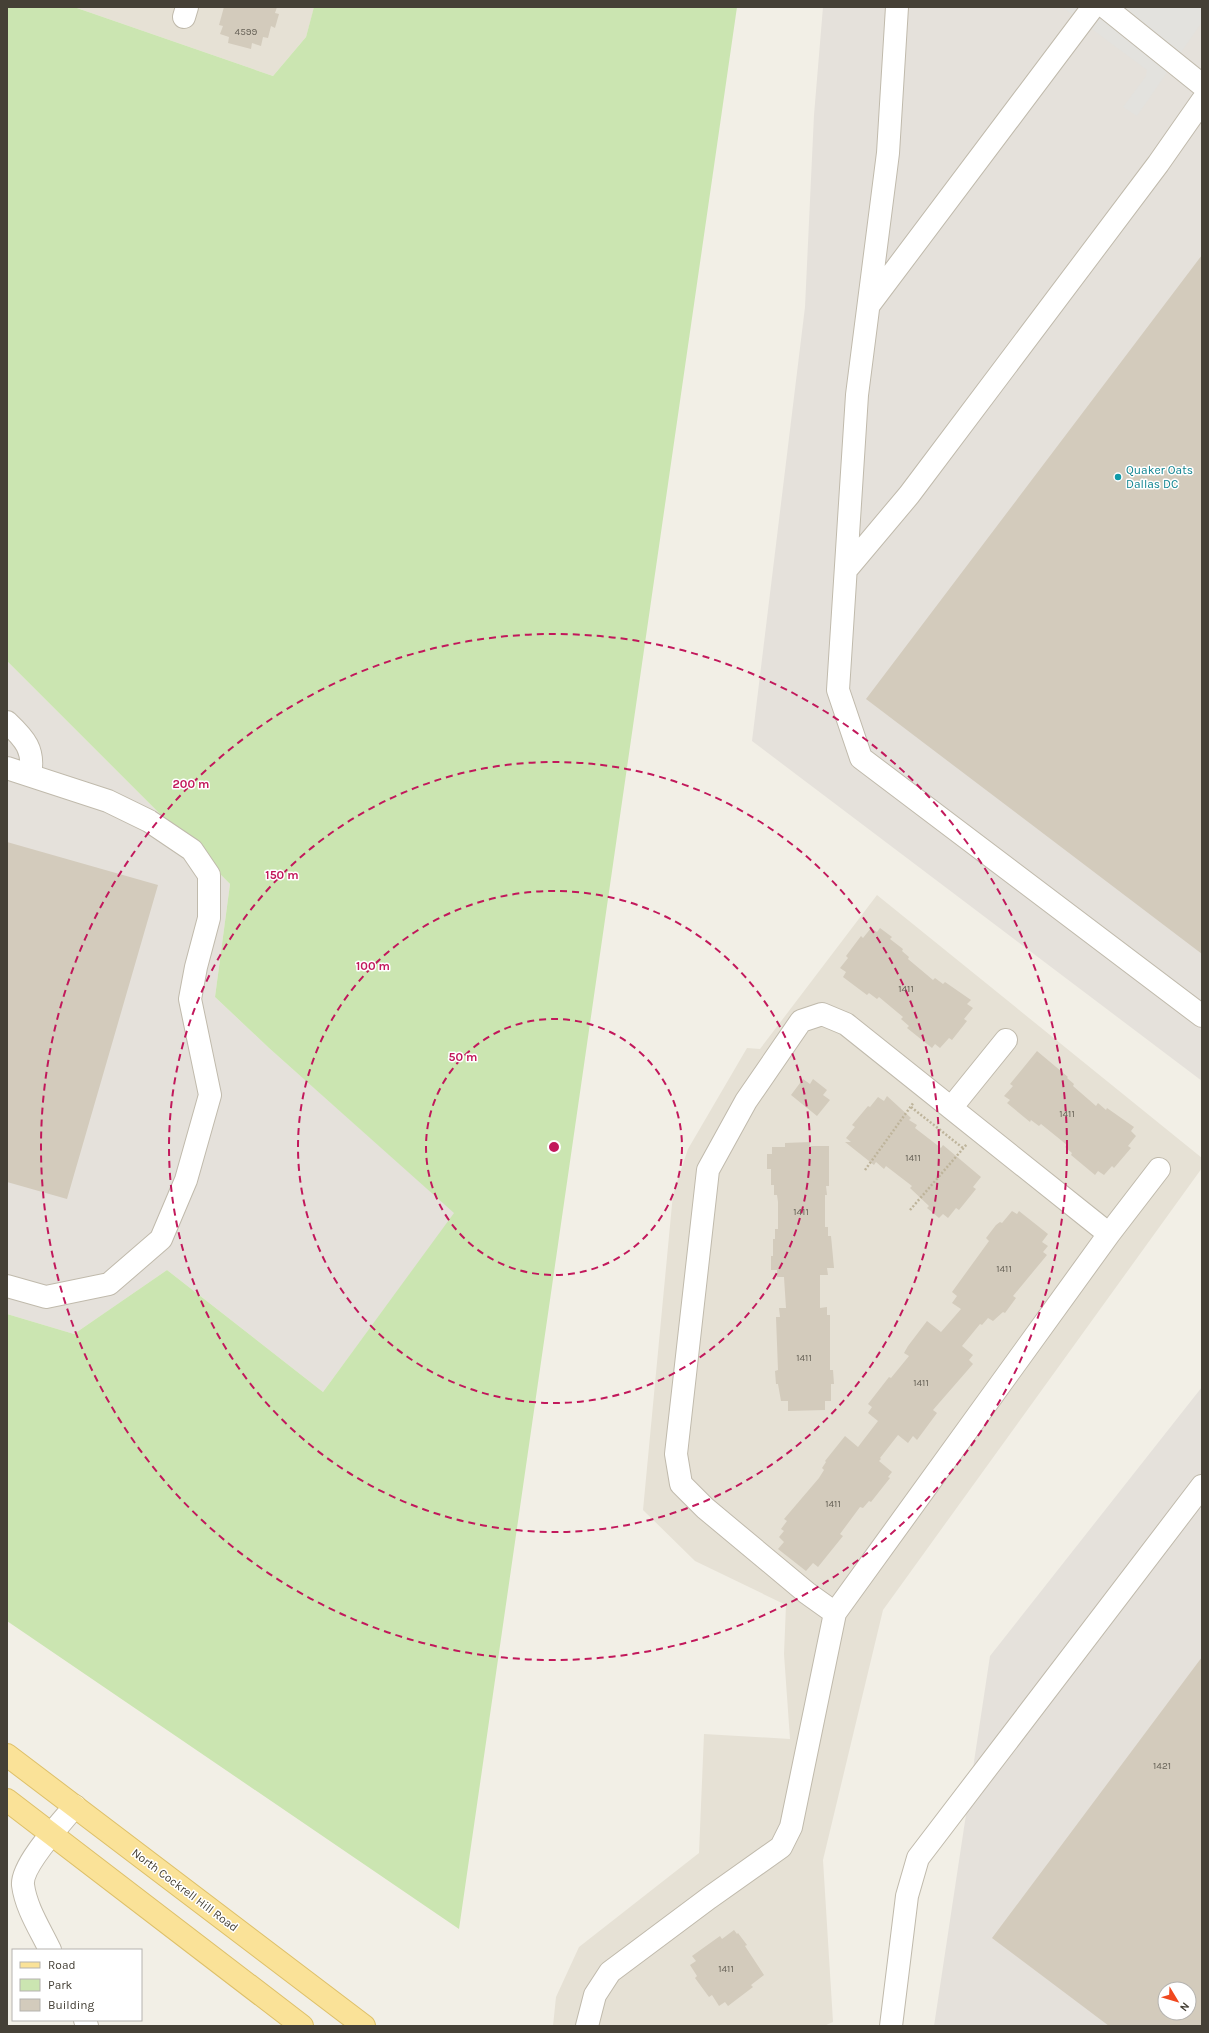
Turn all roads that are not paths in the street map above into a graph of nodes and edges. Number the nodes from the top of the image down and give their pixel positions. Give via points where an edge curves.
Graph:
1 (897, 7) edge
2 (1093, 7) edge
3 (1105, 7) edge
4 (1202, 86) edge
5 (1202, 101) edge
6 (868, 306) junction
7 (846, 570) junction
8 (7, 722) edge
9 (7, 768) edge
10 (30, 775) junction
11 (1202, 1016) edge
12 (1006, 1040) dead end
13 (951, 1108) junction
14 (1159, 1169) dead end
15 (1109, 1234) junction
16 (7, 1286) edge
17 (1202, 1486) edge
18 (835, 1613) junction
19 (7, 1755) edge
20 (7, 1800) edge
21 (75, 1806) junction
22 (52, 1834) junction
23 (50, 1949) edge
24 (302, 2026) edge
25 (364, 2026) edge
26 (587, 2026) edge
27 (891, 2026) edge

1 - 6 lane via 888,153
2 - 6 lane
3 - 4 lane
5 - 7 lane via 1158,164 910,495
6 - 7 lane via 857,395
7 - 11 lane via 838,690 861,758
8 - 10 lane via 24,738 33,761
9 - 10 lane
10 - 16 lane via 108,801 149,821 192,850 209,875 209,918 190,999 210,1095 186,1180 161,1239 109,1284 46,1297
12 - 13 lane
13 - 15 lane
13 - 18 lane via 846,1024 822,1014 801,1021 746,1101 708,1170 676,1454 681,1484 704,1508
14 - 15 lane
15 - 18 lane
17 - 27 lane via 918,1858 907,1896
18 - 26 lane via 787,1839 773,1854 610,1972 595,1995
19 - 21 main road, North Cockrell Hill Road
20 - 22 main road
21 - 22 lane
21 - 25 main road, North Cockrell Hill Road
22 - 23 lane via 28,1867 23,1883 27,1903
22 - 24 main road

